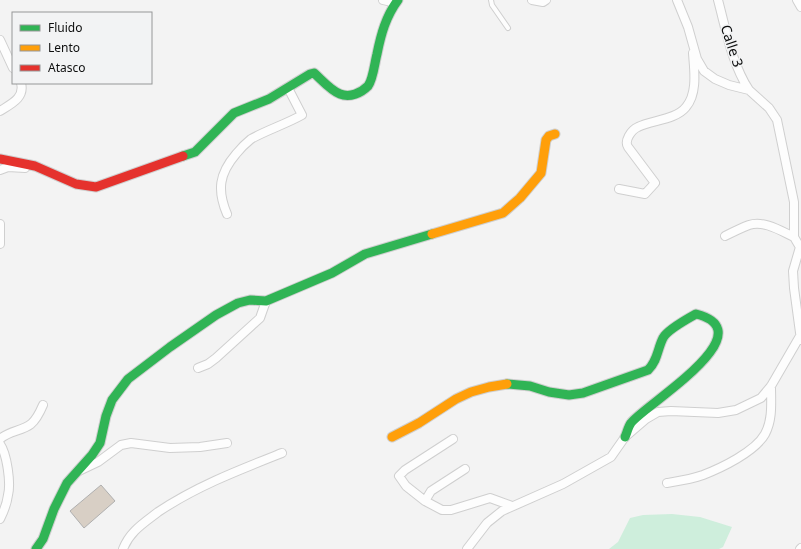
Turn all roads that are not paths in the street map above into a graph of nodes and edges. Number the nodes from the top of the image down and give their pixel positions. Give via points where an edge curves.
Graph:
1 (383, 0) edge
2 (491, 0) edge
3 (532, 0) edge
4 (546, 0) edge
5 (677, 0) edge
6 (718, 0) edge
7 (797, 0) edge
8 (397, 1) edge
9 (801, 7) edge
10 (508, 28) dead end
11 (0, 40) edge
12 (693, 44) junction
13 (12, 66) edge
14 (21, 84) edge
15 (288, 88) junction
16 (746, 89) junction
17 (0, 111) edge
18 (555, 134) dead end
19 (0, 159) edge
20 (36, 167) junction
21 (0, 170) edge
22 (619, 189) dead end
23 (226, 214) dead end
24 (0, 224) edge
25 (725, 236) dead end
26 (794, 237) junction
27 (0, 239) edge
28 (800, 248) edge
29 (266, 301) junction
30 (800, 338) edge
31 (198, 368) dead end
32 (771, 386) junction
33 (43, 405) dead end
34 (392, 437) dead end
35 (624, 437) junction
36 (0, 439) edge
37 (452, 439) dead end
38 (228, 443) dead end
39 (0, 444) edge
40 (282, 453) dead end
41 (465, 469) dead end
42 (76, 472) junction
43 (667, 483) dead end
44 (425, 502) junction
45 (512, 506) junction
46 (0, 519) edge
47 (36, 549) edge
48 (123, 549) edge
49 (467, 549) edge

1 - 8 street
2 - 10 lane
3 - 4 street
5 - 12 street
6 - 16 street, Calle 3 via 731,49
7 - 9 street
8 - 15 street via 383,31 369,85 363,91 346,96 339,94 332,91 314,74
11 - 13 street
12 - 16 street via 704,71 729,85
12 - 22 street via 693,93 687,107 678,114 637,127 626,144 655,183 645,194
14 - 17 street via 22,92 18,99
15 - 20 street via 234,114 195,152 96,187 76,185
15 - 23 street via 302,115 251,140 227,164 222,176 221,190 221,201
16 - 26 street via 769,108 777,120 794,202
18 - 29 street via 546,140 541,172 520,198 503,213 365,254 332,274
19 - 20 street
20 - 21 street via 8,167
24 - 27 street
25 - 26 street via 750,224 761,224
26 - 28 street
28 - 30 street via 793,271
29 - 31 street via 260,318 216,358
29 - 42 street via 250,300 228,308 128,379 112,400 100,443
30 - 32 street
32 - 35 street via 761,398 736,410 718,413 658,412
32 - 43 street via 772,413 765,434 754,447 703,475
33 - 36 street via 31,424 5,434
34 - 35 street via 419,423 456,398 489,387 509,384 530,386 569,395 583,393 648,370 654,364 663,337 676,325 696,314 711,320 717,328 718,336 711,351 677,386 637,417
35 - 45 street via 610,458 563,484
37 - 44 street via 399,476 406,486
38 - 42 street via 170,448 132,443 121,445 98,462
39 - 46 street via 4,449 8,468 9,494
40 - 48 street via 179,498 134,530
41 - 44 street via 431,491
42 - 47 street via 54,508 43,539
44 - 45 street via 442,510 451,510 490,498
45 - 49 street via 487,523

